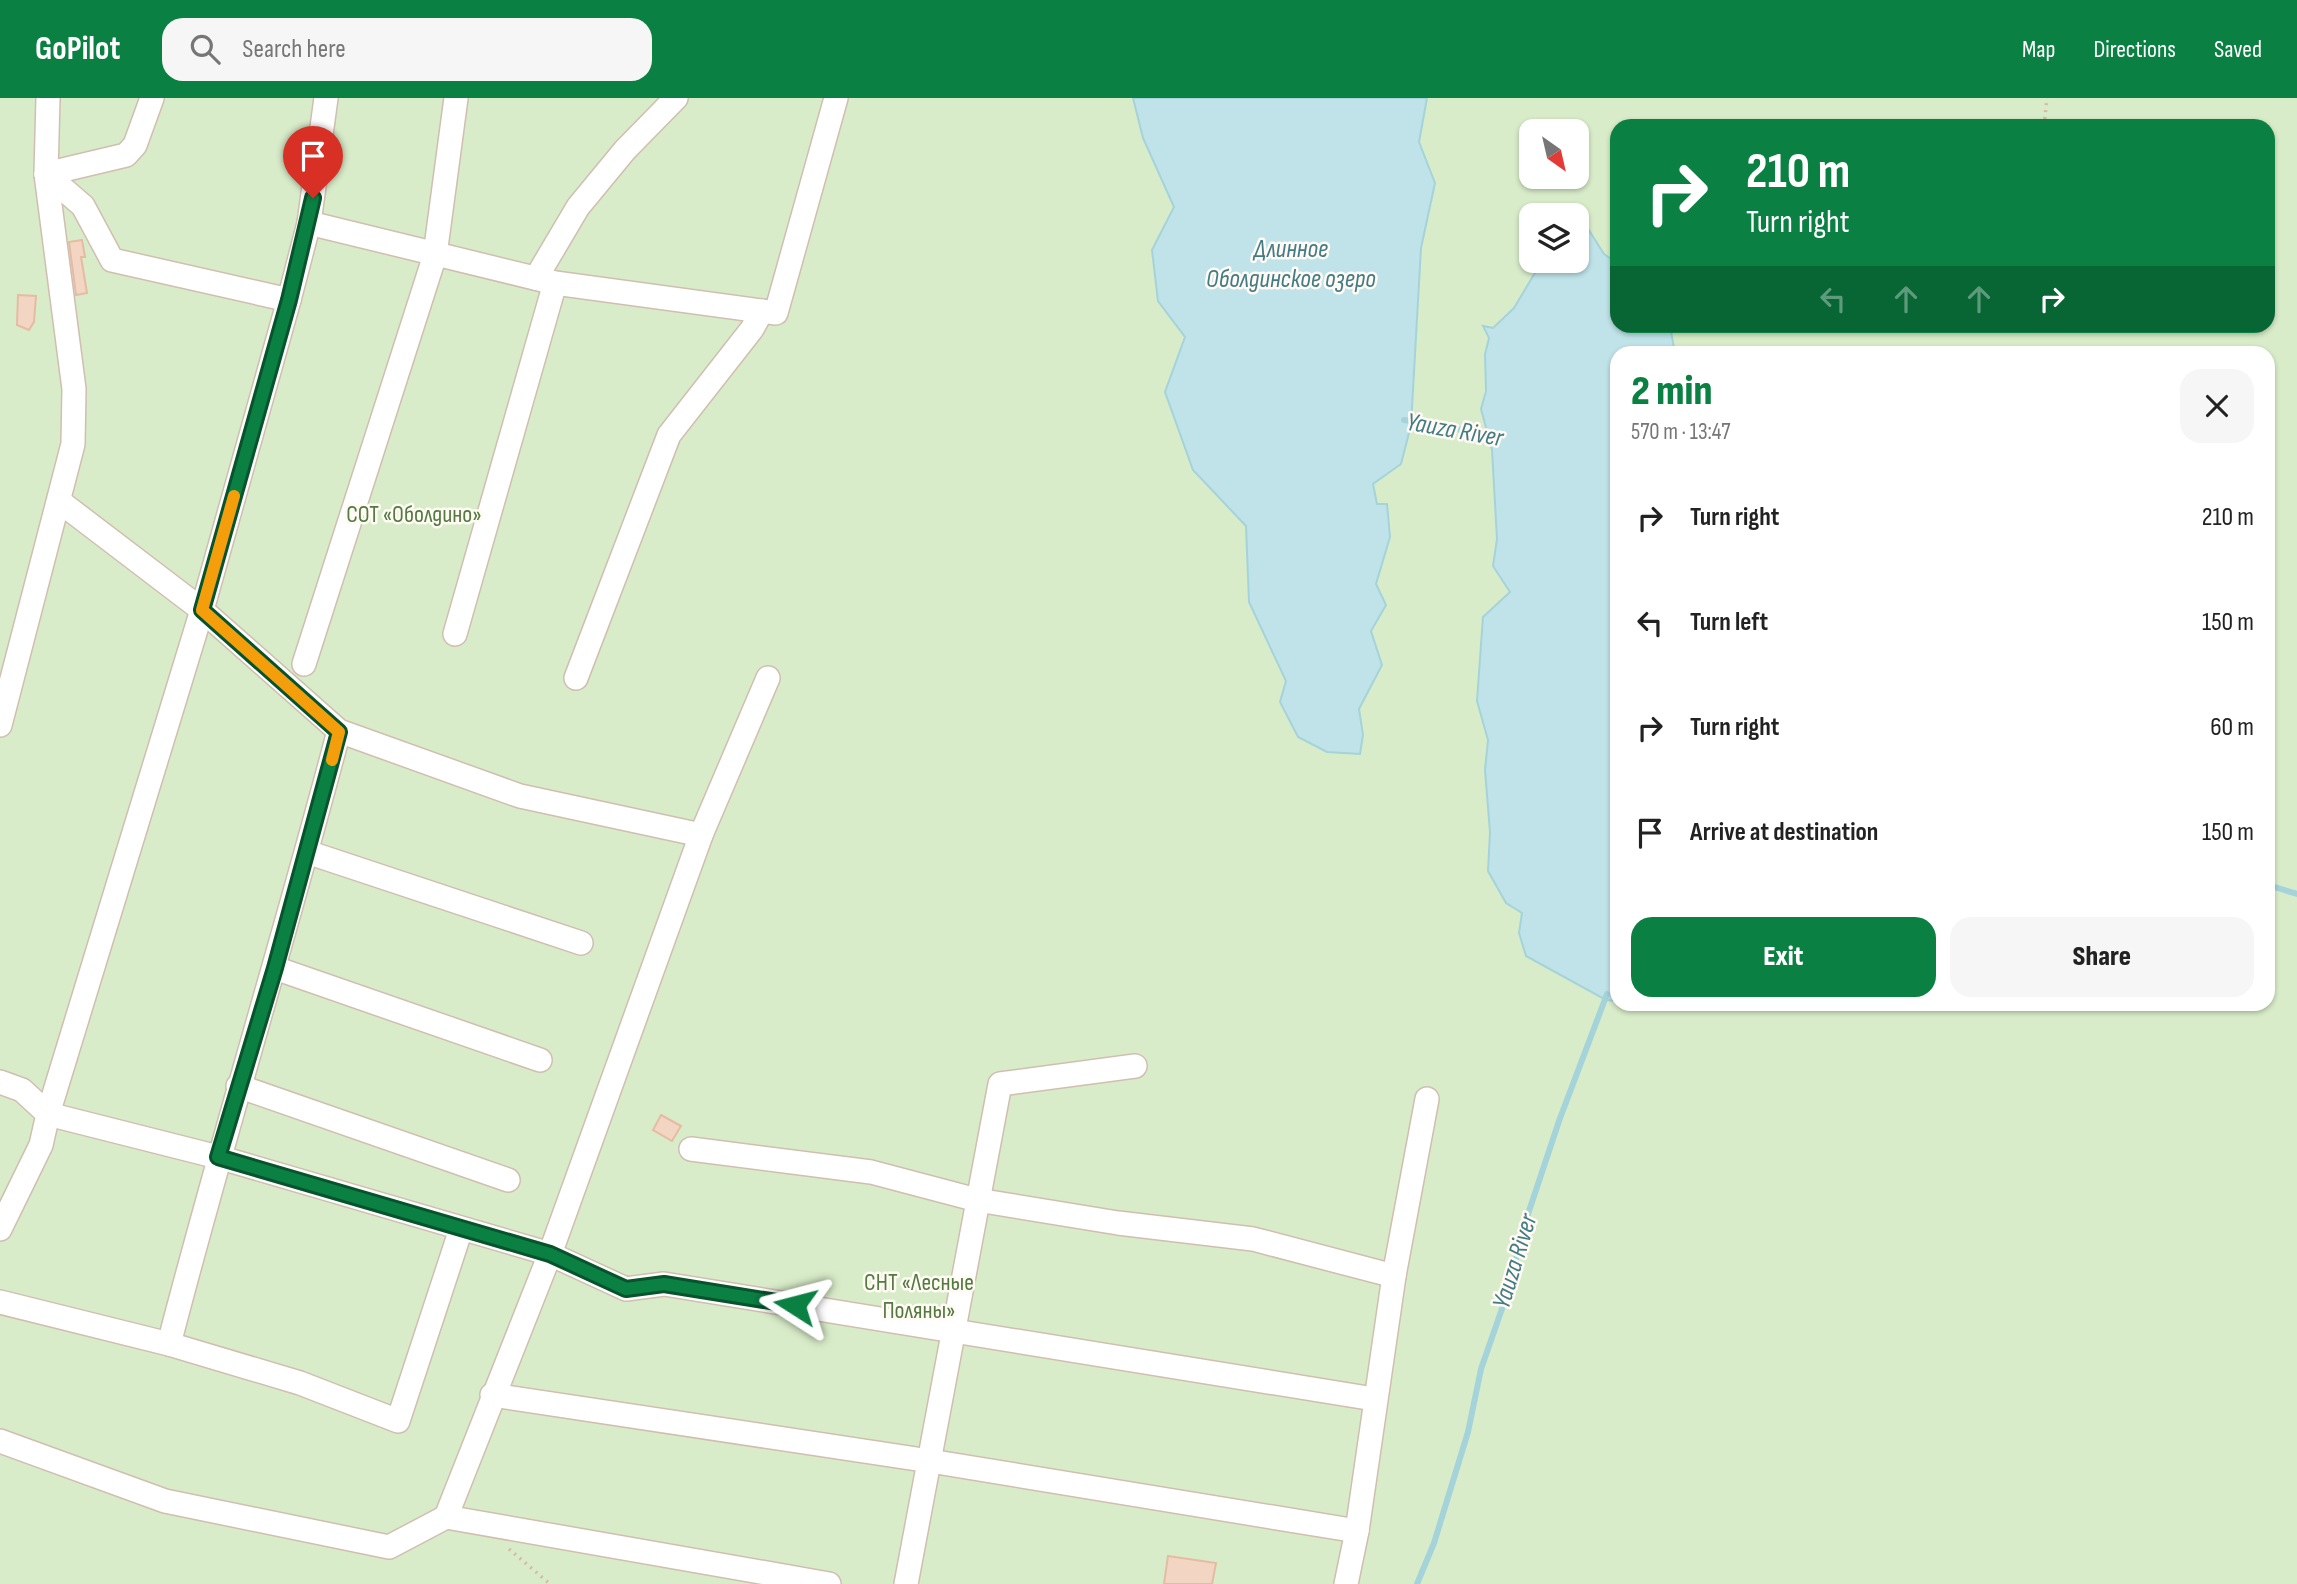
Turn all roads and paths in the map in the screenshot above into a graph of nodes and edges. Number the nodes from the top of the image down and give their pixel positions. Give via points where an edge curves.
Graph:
1 (48, 98) edge
2 (152, 98) edge
3 (326, 98) edge
4 (456, 98) edge
5 (676, 98) edge
6 (836, 98) edge
7 (2046, 98) edge
8 (2044, 119) edge
9 (46, 174) junction
10 (309, 223) junction
11 (435, 255) junction
12 (545, 280) junction
13 (289, 300) junction
14 (762, 311) junction
15 (60, 501) junction
16 (202, 610) junction
17 (455, 634) dead end
18 (304, 664) dead end
19 (576, 678) dead end
20 (768, 678) dead end
21 (0, 725) edge
22 (339, 732) junction
23 (701, 835) junction
24 (307, 852) junction
25 (581, 943) dead end
26 (275, 968) junction
27 (540, 1060) dead end
28 (1135, 1066) dead end
29 (0, 1082) edge
30 (238, 1087) junction
31 (1427, 1100) dead end
32 (48, 1114) junction
33 (691, 1149) dead end
34 (218, 1157) junction
35 (508, 1181) dead end
36 (977, 1200) junction
37 (0, 1228) edge
38 (461, 1229) junction
39 (550, 1254) junction
40 (1394, 1276) junction
41 (0, 1302) edge
42 (953, 1330) junction
43 (169, 1344) junction
44 (492, 1395) junction
45 (1374, 1399) junction
46 (0, 1441) edge
47 (930, 1461) junction
48 (446, 1517) junction
49 (1357, 1531) junction
50 (509, 1549) dead end
51 (550, 1584) edge
52 (829, 1584) edge
53 (906, 1584) edge
54 (1346, 1584) edge

1 - 9 street
2 - 9 street via 135,145 126,155
3 - 10 street
4 - 11 street
5 - 12 street via 578,207
6 - 14 street via 776,313
7 - 8 path
9 - 13 street via 83,206 112,260
9 - 15 street via 74,389 73,444
10 - 11 street
10 - 13 street
11 - 12 street
11 - 18 street
12 - 14 street
12 - 17 street
13 - 16 street
14 - 19 street via 669,435
15 - 16 street
15 - 21 street
16 - 22 street
16 - 32 street
20 - 23 street
22 - 23 street via 520,796
22 - 24 street
23 - 39 street
24 - 25 street
24 - 26 street
26 - 27 street
26 - 30 street
28 - 36 street via 999,1084
29 - 32 street via 22,1090
30 - 34 street
30 - 35 street
31 - 40 street
32 - 34 street
32 - 37 street via 41,1145
33 - 36 street via 871,1172
34 - 38 street
34 - 43 street
36 - 40 street via 1253,1239
36 - 42 street
38 - 39 street
38 - 43 street via 398,1421 300,1383
39 - 42 street via 626,1289 664,1284
39 - 44 street
40 - 45 street
41 - 43 street
42 - 45 street
42 - 47 street
44 - 47 street
44 - 48 street
45 - 49 street
46 - 48 street via 165,1501 389,1547
47 - 49 street
47 - 53 street
48 - 52 street
49 - 54 street
50 - 51 path

